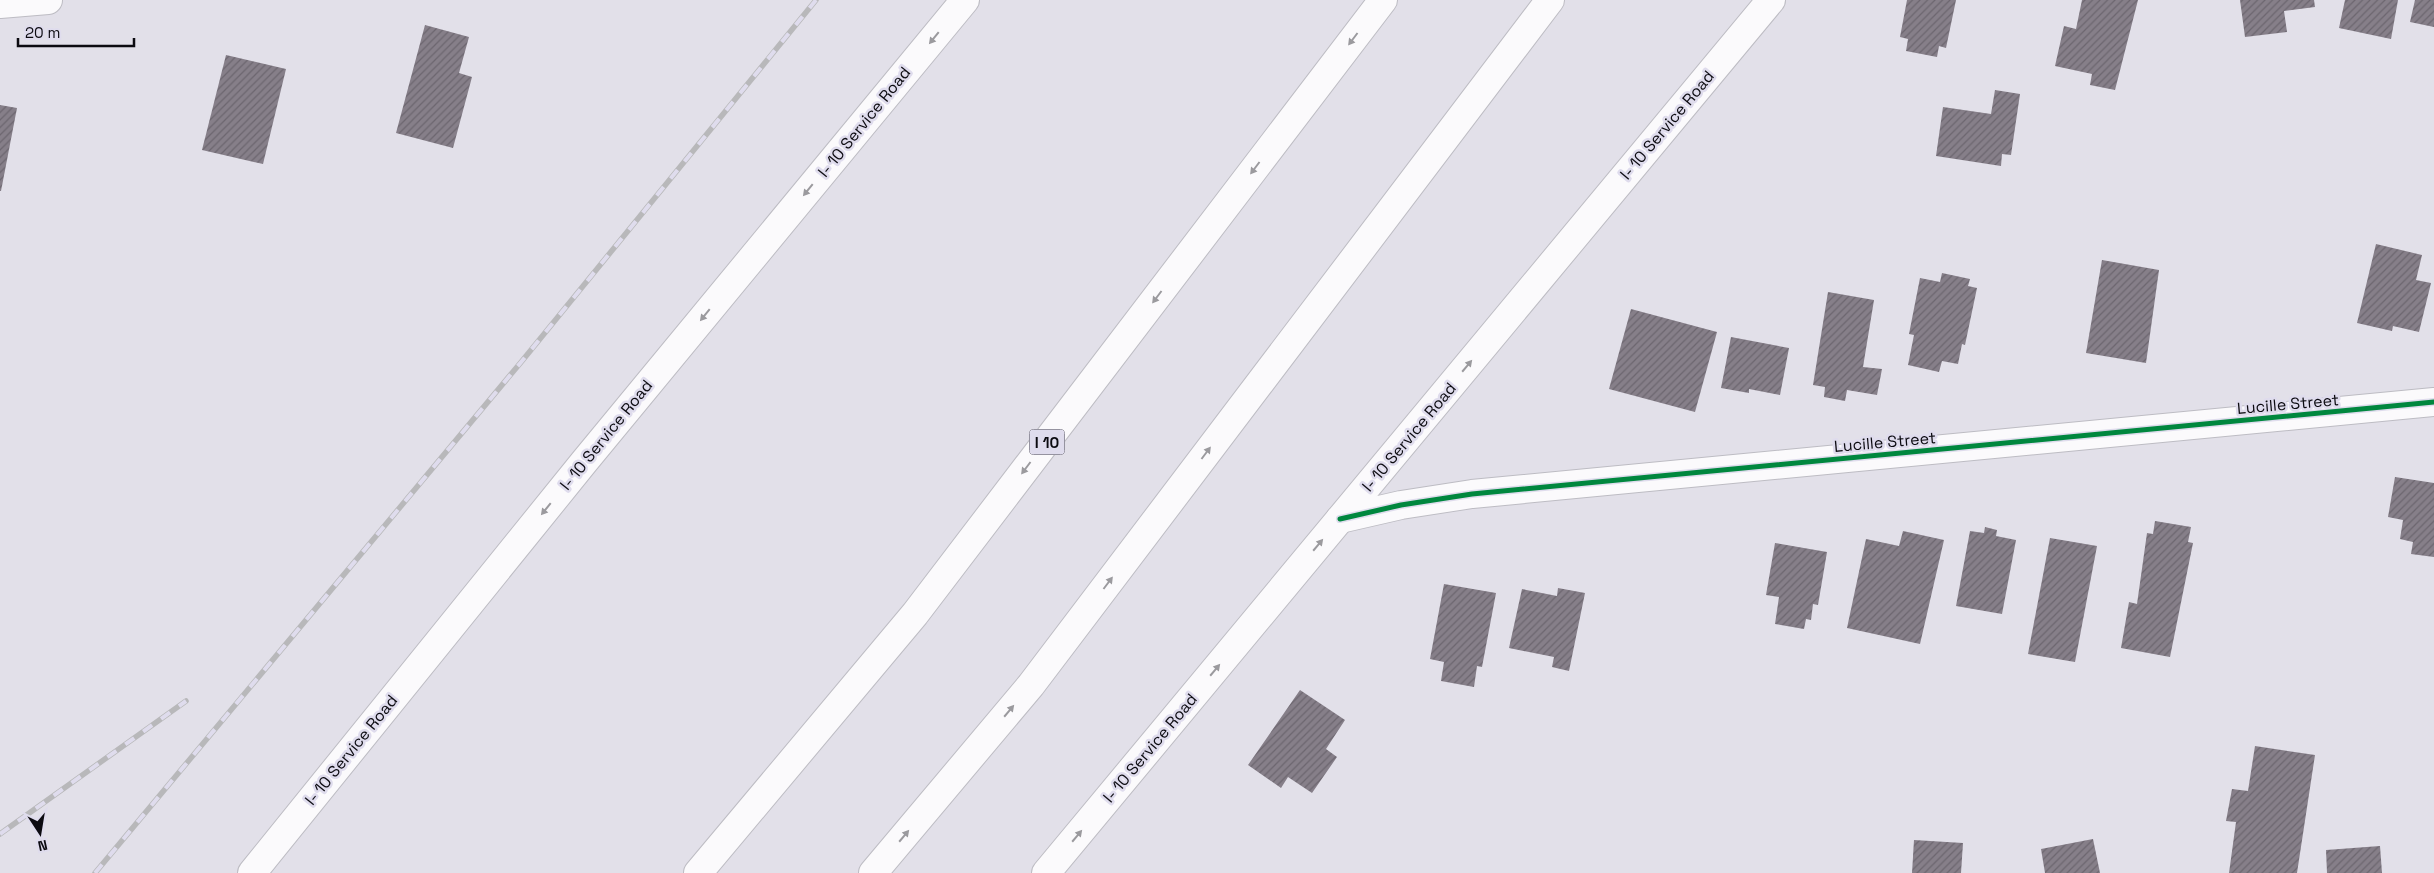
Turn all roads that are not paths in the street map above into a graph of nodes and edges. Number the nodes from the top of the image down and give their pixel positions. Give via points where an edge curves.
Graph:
1 (48, 0) edge
2 (965, 0) edge
3 (1383, 0) edge
4 (1550, 0) edge
5 (1771, 0) edge
6 (0, 4) edge
7 (2434, 402) edge
8 (1340, 519) junction
9 (252, 873) edge
10 (698, 873) edge
11 (873, 873) edge
12 (1046, 873) edge

1 - 6 main road
2 -> 9 main road, I- 10 Service Road via 590,454
3 -> 10 main road, I 10 via 915,614
11 -> 4 main road via 1030,685
8 -> 5 main road, I- 10 Service Road
7 - 8 main road, Lucille Street via 1472,494 1401,504
12 -> 8 main road, I- 10 Service Road

